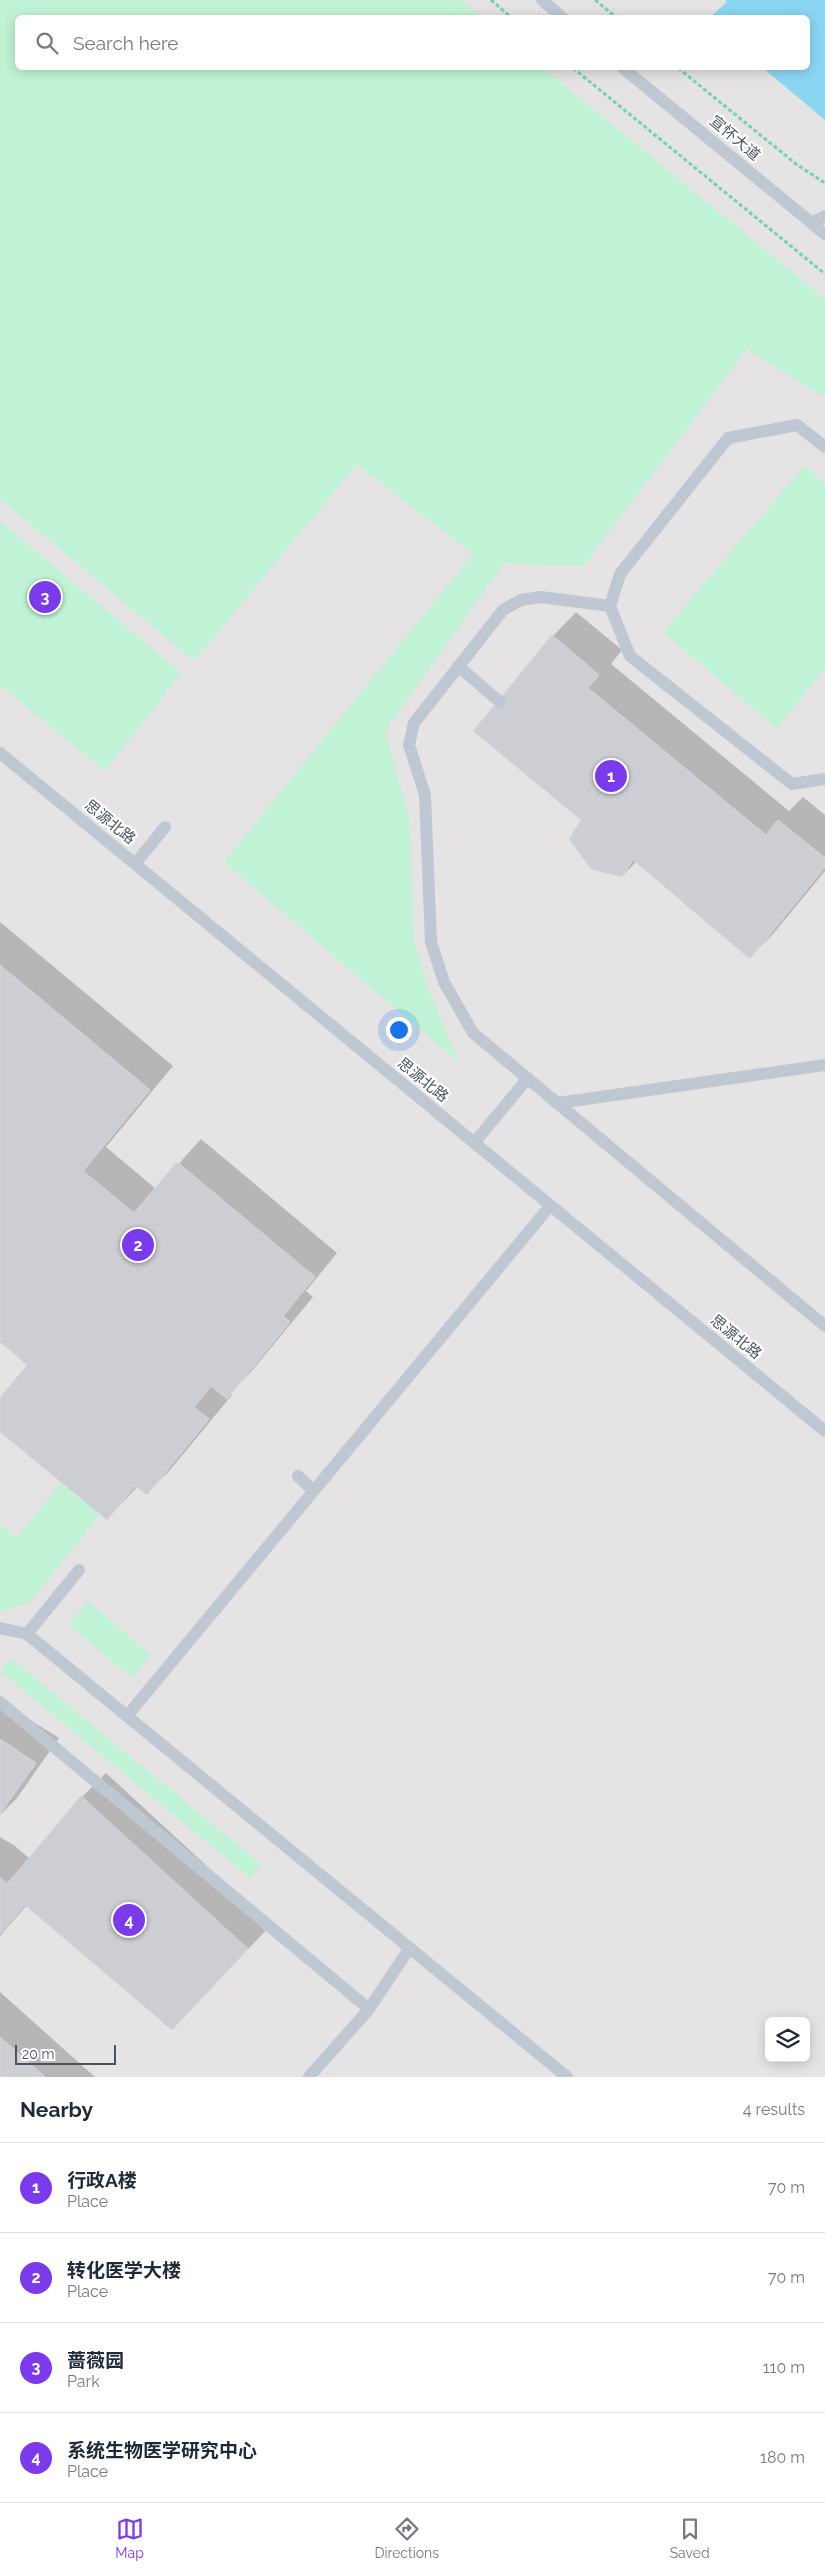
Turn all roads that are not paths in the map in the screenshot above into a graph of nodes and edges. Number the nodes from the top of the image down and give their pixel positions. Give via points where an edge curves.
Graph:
1 (542, 0) edge
2 (560, 15) edge
3 (626, 70) edge
4 (825, 216) edge
5 (811, 222) junction
6 (825, 234) edge
7 (825, 447) edge
8 (610, 606) junction
9 (458, 666) junction
10 (500, 702) dead end
11 (0, 753) edge
12 (825, 779) edge
13 (166, 827) dead end
14 (135, 864) junction
15 (825, 1065) edge
16 (528, 1078) junction
17 (558, 1103) junction
18 (474, 1143) junction
19 (550, 1206) junction
20 (825, 1326) edge
21 (825, 1431) edge
22 (298, 1476) dead end
23 (314, 1491) junction
24 (79, 1570) dead end
25 (2, 1632) edge
26 (27, 1634) junction
27 (0, 1702) edge
28 (128, 1716) junction
29 (409, 1949) junction
30 (369, 2009) junction
31 (309, 2077) edge
32 (567, 2077) edge

1 - 2 lane
3 - 5 lane, 宣怀大道
4 - 5 lane
5 - 6 lane, 宣怀大道
7 - 8 lane via 798,425 728,438 620,574
8 - 9 lane via 540,597 521,600 504,610
8 - 12 lane via 630,656 792,784
9 - 10 lane
9 - 16 lane via 414,723 409,745 425,795 431,942 444,982 473,1032
11 - 14 lane, 思源北路
13 - 14 lane
14 - 18 lane, 思源北路
15 - 17 lane
16 - 17 lane
16 - 18 lane
17 - 20 lane
18 - 19 lane, 思源北路
19 - 21 lane, 思源北路
19 - 23 lane
22 - 23 lane
23 - 28 lane
24 - 26 lane
25 - 26 lane
26 - 28 lane
27 - 30 lane
28 - 29 lane
29 - 30 lane
29 - 32 lane
30 - 31 lane

